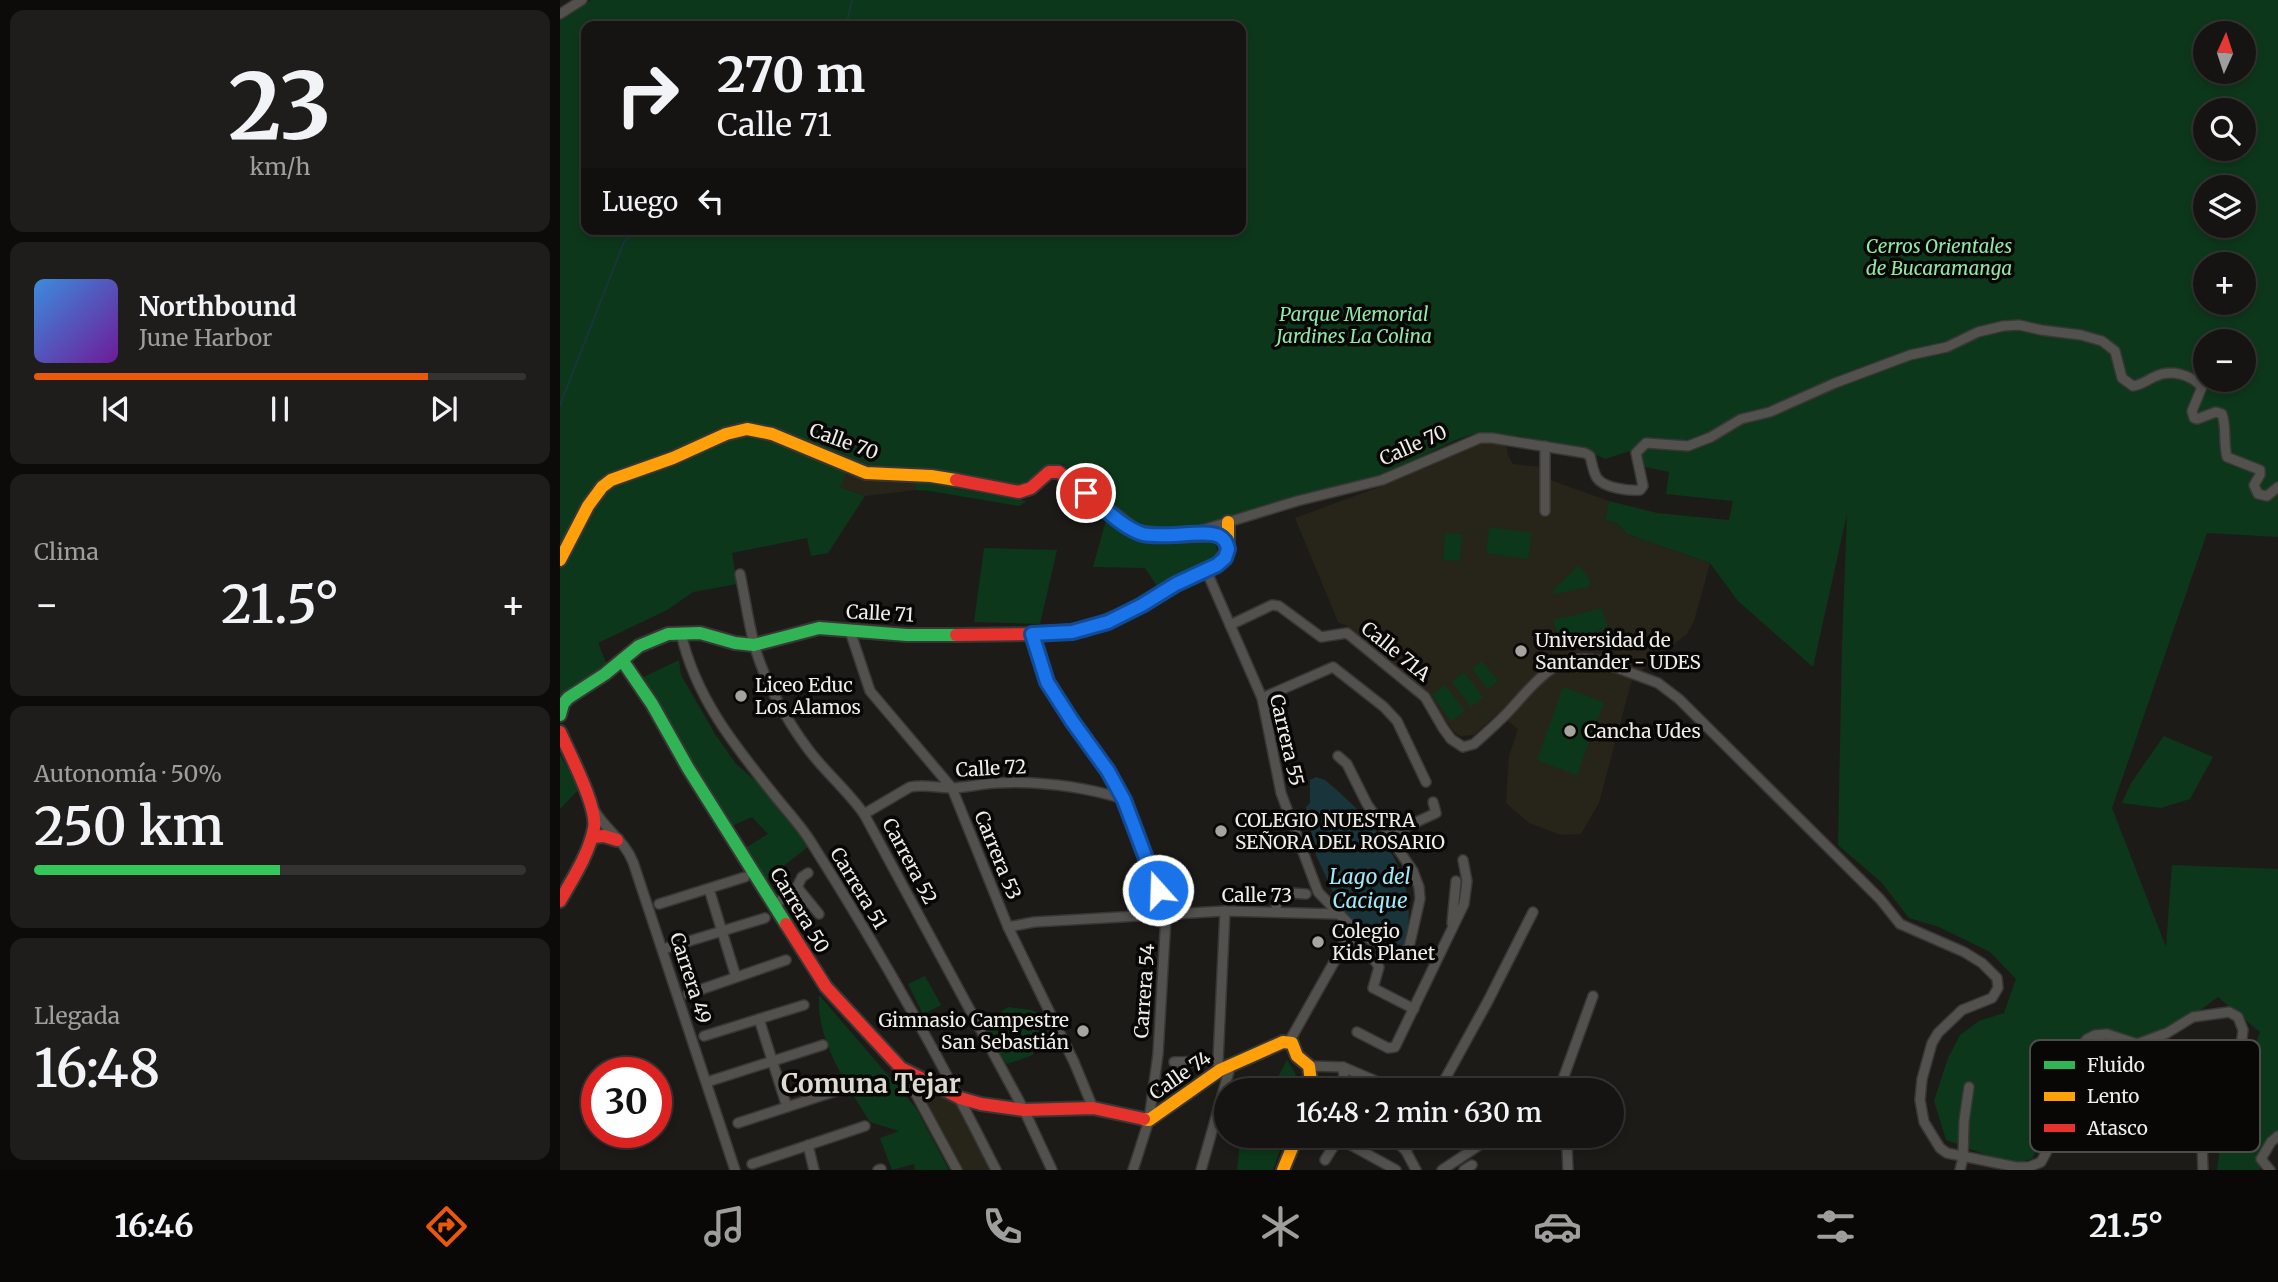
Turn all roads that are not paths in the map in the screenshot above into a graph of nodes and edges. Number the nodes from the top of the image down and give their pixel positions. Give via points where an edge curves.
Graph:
1 (582, 0) edge
2 (560, 14) edge
3 (1545, 446) junction
4 (2278, 487) edge
5 (1545, 511) dead end
6 (1228, 522) junction
7 (1205, 533) junction
8 (1184, 536) junction
9 (1228, 549) junction
10 (560, 560) edge
11 (1212, 567) junction
12 (740, 574) dead end
13 (1230, 625) junction
14 (850, 631) junction
15 (681, 633) junction
16 (1032, 634) junction
17 (754, 645) junction
18 (622, 660) junction
19 (1262, 698) junction
20 (560, 715) edge
21 (560, 732) edge
22 (1338, 756) dead end
23 (1426, 782) dead end
24 (952, 788) junction
25 (1124, 800) junction
26 (1433, 802) dead end
27 (593, 808) junction
28 (864, 814) junction
29 (1388, 835) junction
30 (593, 837) junction
31 (617, 839) junction
32 (1464, 860) dead end
33 (807, 873) dead end
34 (745, 877) dead end
35 (1456, 881) dead end
36 (797, 887) junction
37 (709, 889) junction
38 (1306, 894) dead end
39 (560, 901) edge
40 (659, 904) dead end
41 (775, 905) junction
42 (1225, 911) junction
43 (1276, 912) junction
44 (1533, 912) dead end
45 (819, 914) dead end
46 (1338, 914) junction
47 (1166, 916) junction
48 (765, 918) dead end
49 (1008, 927) junction
50 (1452, 928) junction
51 (722, 930) junction
52 (1357, 931) junction
53 (663, 949) junction
54 (786, 960) dead end
55 (736, 977) junction
56 (688, 994) dead end
57 (1593, 996) dead end
58 (804, 1006) dead end
59 (1414, 1009) junction
60 (760, 1019) junction
61 (1356, 1032) dead end
62 (704, 1036) dead end
63 (2086, 1040) edge
64 (2125, 1040) edge
65 (2148, 1040) edge
66 (2242, 1040) edge
67 (1289, 1042) junction
68 (823, 1045) dead end
69 (1174, 1062) dead end
70 (773, 1063) junction
71 (1223, 1065) junction
72 (1308, 1066) junction
73 (1343, 1067) junction
74 (901, 1068) junction
75 (1310, 1078) edge
76 (1344, 1078) edge
77 (1369, 1078) edge
78 (1446, 1078) edge
79 (1563, 1078) edge
80 (707, 1082) junction
81 (1969, 1087) dead end
82 (842, 1088) dead end
83 (960, 1098) junction
84 (787, 1107) junction
85 (1093, 1108) junction
86 (1024, 1110) junction
87 (1149, 1120) junction
88 (738, 1123) dead end
89 (865, 1126) dead end
90 (2278, 1136) edge
91 (808, 1145) junction
92 (1292, 1148) edge
93 (1332, 1148) edge
94 (1356, 1148) edge
95 (1403, 1148) edge
96 (1408, 1148) edge
97 (1475, 1148) edge
98 (1567, 1148) edge
99 (1406, 1151) junction
100 (2047, 1152) edge
101 (2202, 1152) edge
102 (1963, 1158) junction
103 (1325, 1160) dead end
104 (752, 1164) dead end
105 (735, 1170) edge
106 (814, 1170) edge
107 (957, 1170) edge
108 (996, 1170) edge
109 (1052, 1170) edge
110 (1133, 1170) edge
111 (1201, 1170) edge
112 (1283, 1170) edge
113 (1396, 1170) edge
114 (1416, 1170) edge
115 (1442, 1170) edge
116 (1568, 1170) edge
117 (1959, 1170) edge
118 (2203, 1170) edge
119 (2270, 1170) edge

1 - 2 street
3 - 4 street, Calle 70 via 1588,454 1596,477 1605,483 1642,489 1636,453 1646,443 1688,446 1741,419 1770,412 1835,383 2011,325 2102,341 2115,351 2122,378 2133,386 2165,374 2194,379 2202,387 2192,411 2194,418 2222,414 2227,457 2260,470 2254,487 2258,494 2267,496
3 - 5 street
3 - 6 street, Calle 70 via 1480,438 1382,480
6 - 8 street, Calle 70
6 - 9 street
7 - 8 street, Calle 70
7 - 9 street via 1221,536
7 - 11 street via 1220,542 1222,555
8 - 10 street, Calle 70 via 1149,535 1132,529 1056,472 1019,492 931,476 866,473 772,434 747,429 603,485
9 - 11 street via 1225,558
11 - 13 street, Carrera 55
11 - 16 street, Calle 71 via 1096,626
12 - 17 street, Carrera 52
13 - 19 street, Carrera 55
13 - 102 street, Calle 71A via 1272,605 1321,636 1347,633 1425,697 1451,739 1463,747 1474,744 1550,669 1569,659 1596,660 1658,683 1741,758 1881,899 1900,925 1964,952 1997,978 1992,998 1962,1010 1938,1033 1922,1079 1924,1122 1940,1148
14 - 16 street, Calle 71
14 - 17 street, Calle 71 via 819,628
14 - 24 street, Carrera 53 via 870,691
15 - 17 street, Calle 71
15 - 18 street, Calle 71 via 648,641
15 - 83 street, Carrera 51 via 698,685 736,747 809,839
16 - 25 street, Carrera 54 via 1047,682
17 - 28 street, Carrera 52 via 805,746
18 - 20 street, Calle 71 via 568,698
18 - 41 street, Carrera 50
19 - 23 street via 1333,667 1396,721
19 - 46 street, Carrera 55 via 1290,821 1318,892
21 - 27 street
22 - 29 street
24 - 25 street, Calle 72 via 1034,783
24 - 28 street, Calle 72 via 910,787
24 - 49 street, Carrera 53
25 - 47 street, Carrera 54
26 - 29 street via 1436,813
27 - 30 street
27 - 31 street, Carrera 49
28 - 86 street, Carrera 52
29 - 52 street, Carrera 55 via 1419,887 1409,947 1395,955
30 - 31 street
30 - 39 street
31 - 53 street, Carrera 49 via 631,856
32 - 50 street via 1467,892
33 - 36 street
34 - 37 street
35 - 50 street
36 - 41 street
36 - 45 street
37 - 40 street
37 - 51 street
38 - 43 street via 1277,892
41 - 74 street, Carrera 50 via 826,987
42 - 43 street, Calle 73
42 - 47 street, Calle 73
42 - 71 street
43 - 46 street, Calle 73
44 - 78 street
46 - 52 street, Carrera 55
47 - 49 street, Calle 73
47 - 87 street, Carrera 54
48 - 51 street
49 - 85 street, Carrera 53
50 - 59 street
51 - 53 street
51 - 55 street
52 - 59 street via 1354,943 1377,963 1374,989
52 - 67 street via 1338,955
53 - 80 street, Carrera 49
54 - 55 street
55 - 56 street
57 - 79 street
58 - 60 street
59 - 61 street via 1392,1049
60 - 62 street
60 - 70 street
63 - 64 street via 2107,1034
65 - 66 street via 2193,1017 2229,1012 2238,1017
67 - 71 street, Calle 74
67 - 72 street
68 - 70 street
69 - 71 street
70 - 80 street
70 - 84 street
71 - 87 street, Calle 74
71 - 111 street
72 - 73 street
72 - 75 street
73 - 76 street
73 - 77 street
74 - 83 street, Calle 74
74 - 107 street, Carrera 50
80 - 105 street, Carrera 49
81 - 102 street
82 - 84 street
83 - 86 street, Calle 74
83 - 108 street, Carrera 51
84 - 88 street
85 - 86 street, Calle 74
85 - 87 street, Calle 74
86 - 109 street, Carrera 52
87 - 110 street, Carrera 54
89 - 91 street
90 - 119 street via 2261,1158
91 - 104 street
91 - 106 street
92 - 112 street
93 - 103 street
94 - 113 street
95 - 99 street
96 - 99 street
97 - 115 street
98 - 116 street
99 - 114 street
100 - 102 street via 2041,1162 2029,1167
101 - 118 street
102 - 117 street

